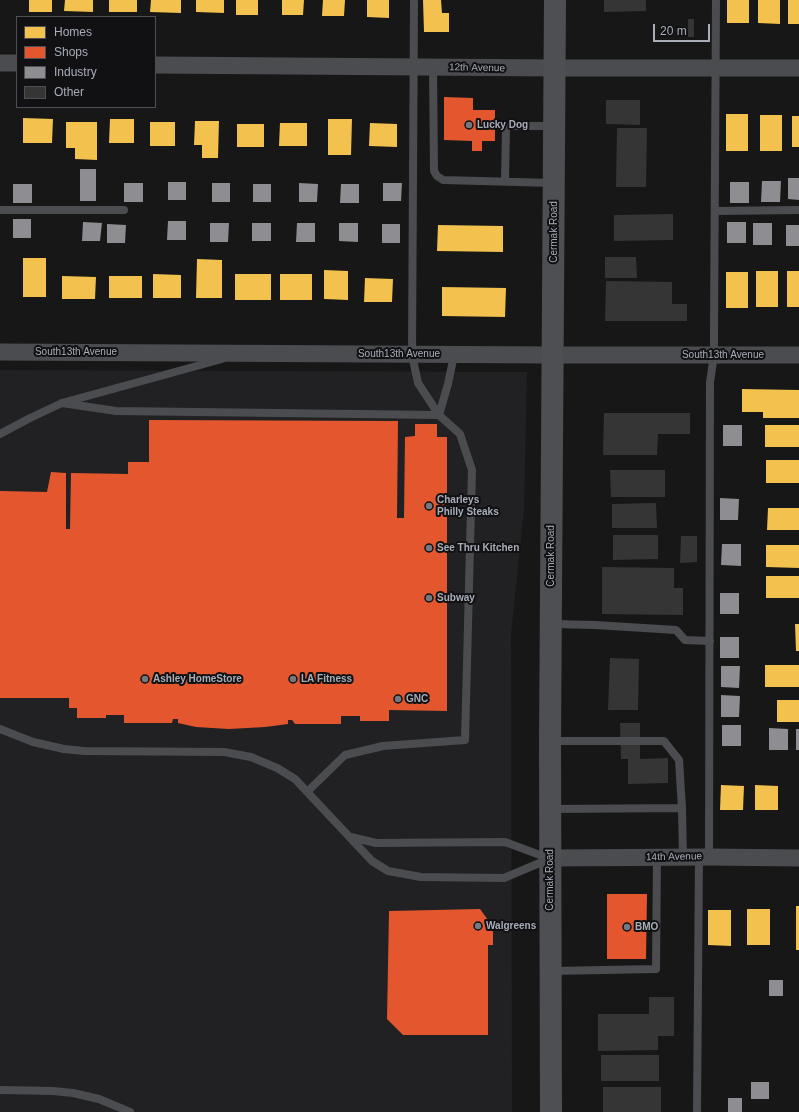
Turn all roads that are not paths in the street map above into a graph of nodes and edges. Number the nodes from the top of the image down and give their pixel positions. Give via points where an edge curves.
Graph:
1 (414, 0) edge
2 (556, 0) edge
3 (716, 0) edge
4 (0, 63) edge
5 (16, 63) edge
6 (156, 65) edge
7 (414, 67) junction
8 (433, 67) junction
9 (555, 68) junction
10 (716, 68) junction
11 (799, 68) edge
12 (555, 126) junction
13 (505, 181) junction
14 (554, 183) junction
15 (0, 210) edge
16 (124, 210) dead end
17 (799, 210) edge
18 (715, 211) junction
19 (0, 352) edge
20 (242, 353) junction
21 (412, 355) junction
22 (454, 355) junction
23 (553, 355) junction
24 (714, 355) junction
25 (799, 355) edge
26 (62, 403) junction
27 (439, 415) junction
28 (0, 434) edge
29 (551, 624) junction
30 (710, 641) junction
31 (0, 729) edge
32 (550, 741) junction
33 (307, 792) junction
34 (682, 808) junction
35 (550, 809) junction
36 (350, 837) junction
37 (657, 857) junction
38 (697, 857) junction
39 (550, 858) junction
40 (799, 858) edge
41 (550, 971) junction
42 (0, 1090) edge
43 (130, 1112) edge
44 (551, 1112) edge
45 (697, 1112) edge

1 - 7 lane
2 - 9 main road, Cermak Road
3 - 10 lane
4 - 5 street
6 - 7 street, 12th Avenue
7 - 8 street, 12th Avenue
7 - 21 lane
8 - 9 street, 12th Avenue
8 - 13 lane via 434,171 437,176 443,180
9 - 10 street, 12th Avenue
9 - 12 main road, Cermak Road
10 - 11 street, 12th Avenue
10 - 18 lane
12 - 13 lane via 506,127
12 - 14 main road, Cermak Road
13 - 14 lane
14 - 23 main road, Cermak Road
15 - 16 lane
17 - 18 lane
18 - 24 lane
19 - 20 street, South13th Avenue
20 - 21 street, South13th Avenue
20 - 26 lane
21 - 22 street, South13th Avenue
21 - 27 lane via 418,383
22 - 23 street, South13th Avenue
22 - 27 lane
23 - 24 street, South13th Avenue
23 - 29 main road, Cermak Road
24 - 25 street, South13th Avenue
24 - 30 lane via 710,382
26 - 27 lane via 116,411
26 - 28 lane
27 - 33 lane via 460,434 472,470 465,740 383,746 345,755
29 - 30 lane via 676,630 685,640
29 - 32 main road, Cermak Road
30 - 38 lane
31 - 33 lane via 48,746 84,751 239,754 277,768
32 - 34 lane via 664,741 679,760
32 - 35 main road, Cermak Road
33 - 36 lane
34 - 35 lane
34 - 38 lane
35 - 39 main road, Cermak Road
36 - 39 lane via 376,843 505,842
36 - 39 lane via 372,861 388,871 421,877 504,878
37 - 38 street, 14th Avenue
37 - 39 street, 14th Avenue
37 - 41 lane via 656,969
38 - 40 street, 14th Avenue
38 - 45 lane
39 - 41 main road, Cermak Road
41 - 44 main road, Cermak Road
42 - 43 lane via 53,1090 73,1093 99,1099

